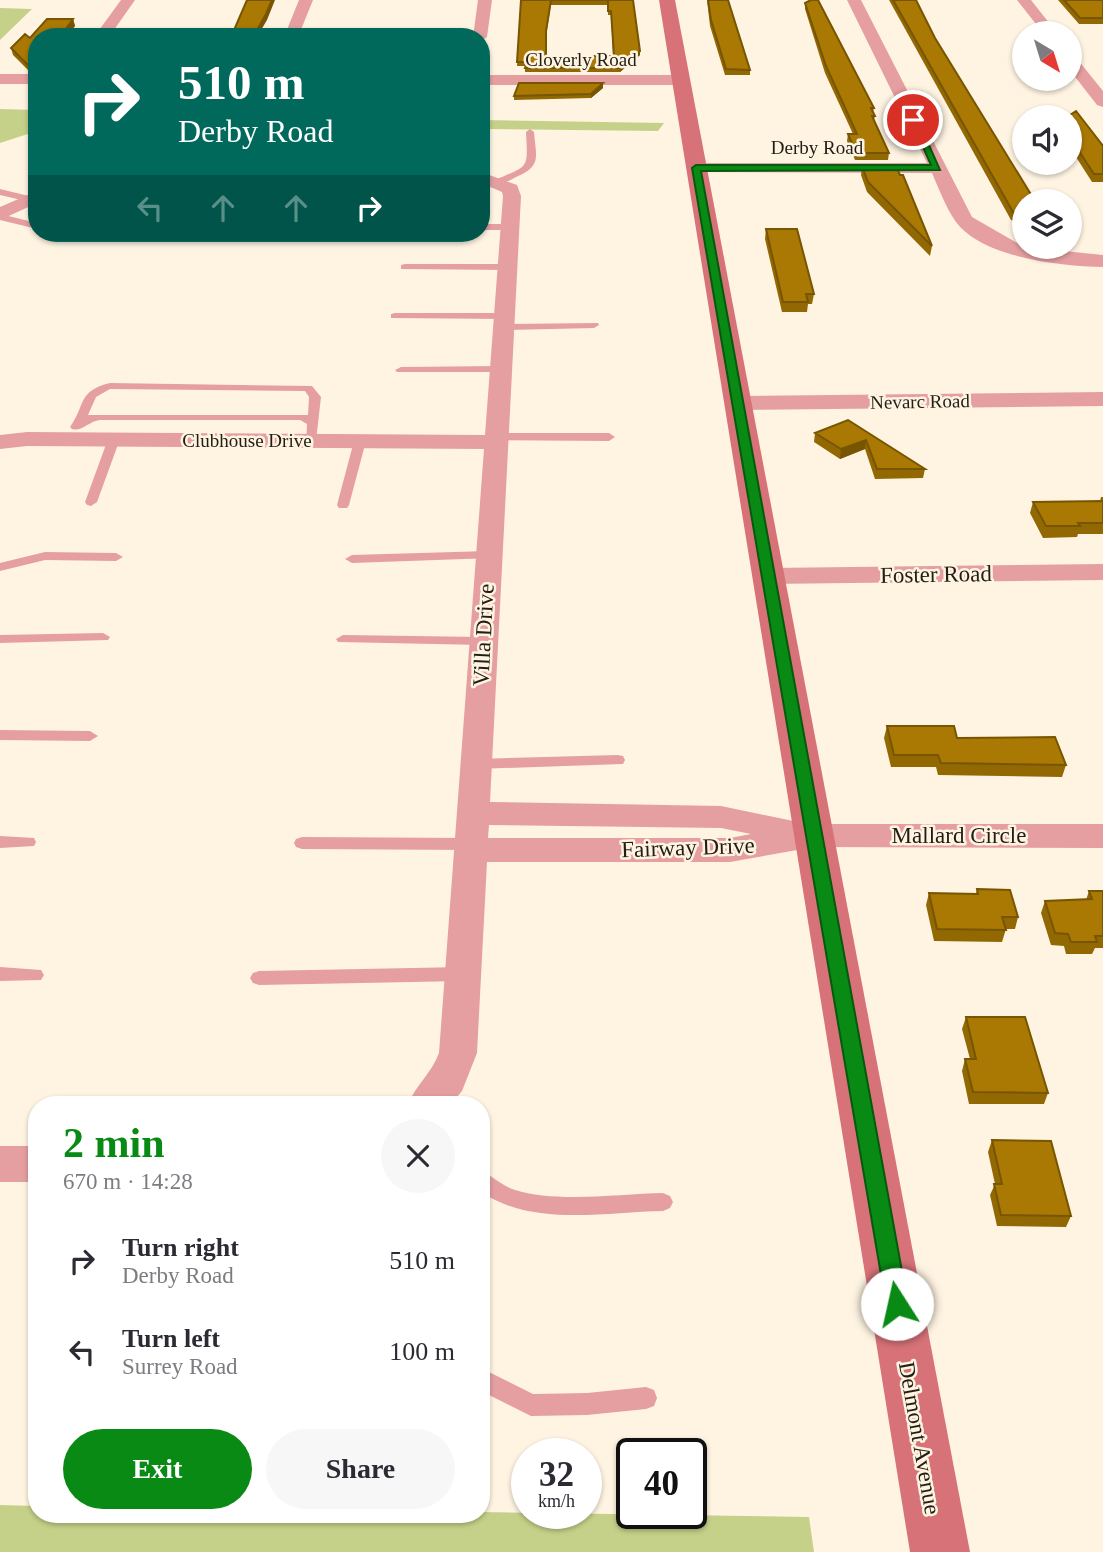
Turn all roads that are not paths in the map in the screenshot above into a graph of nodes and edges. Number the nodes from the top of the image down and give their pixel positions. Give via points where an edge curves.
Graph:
1 (128, 0) edge
2 (306, 0) edge
3 (485, 0) edge
4 (667, 0) edge
5 (854, 0) edge
6 (1024, 0) edge
7 (1041, 21) edge
8 (108, 28) edge
9 (295, 28) edge
10 (481, 28) edge
11 (1082, 75) edge
12 (0, 79) edge
13 (28, 79) edge
14 (490, 80) edge
15 (681, 80) junction
16 (1103, 102) edge
17 (530, 132) dead end
18 (696, 168) junction
19 (937, 168) junction
20 (490, 180) edge
21 (490, 180) edge
22 (0, 192) edge
23 (28, 196) edge
24 (28, 200) edge
25 (0, 216) edge
26 (28, 224) edge
27 (490, 227) edge
28 (510, 227) junction
29 (1103, 261) edge
30 (405, 267) dead end
31 (507, 267) junction
32 (395, 316) dead end
33 (503, 321) junction
34 (594, 325) dead end
35 (500, 369) junction
36 (401, 370) dead end
37 (1103, 399) edge
38 (738, 403) junction
39 (74, 431) junction
40 (311, 432) junction
41 (609, 437) dead end
42 (114, 439) junction
43 (495, 440) junction
44 (360, 441) junction
45 (0, 442) edge
46 (91, 502) dead end
47 (342, 505) dead end
48 (488, 555) junction
49 (117, 556) dead end
50 (352, 559) dead end
51 (0, 567) edge
52 (1103, 572) edge
53 (768, 576) junction
54 (103, 638) dead end
55 (0, 639) edge
56 (343, 639) dead end
57 (483, 641) junction
58 (0, 735) edge
59 (90, 736) dead end
60 (617, 760) dead end
61 (476, 764) junction
62 (814, 835) junction
63 (472, 836) junction
64 (1103, 836) edge
65 (0, 842) edge
66 (28, 842) dead end
67 (302, 843) dead end
68 (0, 974) edge
69 (463, 974) junction
70 (35, 975) dead end
71 (259, 978) dead end
72 (434, 1096) edge
73 (0, 1164) edge
74 (28, 1164) edge
75 (490, 1187) edge
76 (663, 1202) dead end
77 (490, 1384) edge
78 (646, 1398) dead end
79 (940, 1552) edge

1 - 8 street
2 - 9 street
3 - 10 street
4 - 15 street, Delmont Avenue
5 - 19 street
6 - 7 street
11 - 16 street
12 - 13 street
14 - 15 street, Cloverly Road
15 - 18 street, Delmont Avenue
17 - 20 lane via 532,162 528,169
18 - 19 street, Derby Road
18 - 38 street, Delmont Avenue
19 - 29 street via 964,220 974,229 1042,255
21 - 28 street, Villa Drive via 511,188
22 - 23 lane
24 - 25 street
25 - 26 lane
27 - 28 lane
28 - 31 street, Villa Drive
30 - 31 lane
31 - 33 street, Villa Drive
32 - 33 lane
33 - 34 lane
33 - 35 street, Villa Drive
35 - 36 lane
35 - 43 street, Villa Drive
37 - 38 street, Nevarc Road
38 - 53 street, Delmont Avenue
39 - 40 lane via 89,418 100,416 302,417
39 - 40 lane via 89,394 110,386 308,388 315,397
39 - 42 street, Clubhouse Drive
39 - 45 street, Clubhouse Drive
40 - 42 street, Clubhouse Drive
40 - 44 street, Clubhouse Drive
41 - 43 lane
42 - 46 lane
43 - 44 street, Clubhouse Drive
43 - 48 street, Villa Drive
44 - 47 lane
48 - 50 lane
48 - 57 street, Villa Drive
49 - 51 lane via 45,556
52 - 53 street, Foster Road
53 - 62 street, Delmont Avenue
54 - 55 lane
56 - 57 lane
57 - 61 street, Villa Drive
58 - 59 lane
60 - 61 lane
61 - 63 street, Villa Drive
62 - 63 street, Fairway Drive via 730,850
62 - 64 street, Mallard Circle
62 - 79 street, Delmont Avenue
63 - 67 lane
63 - 69 street, Villa Drive
65 - 66 lane
68 - 70 lane
69 - 71 lane
69 - 72 street, Villa Drive via 458,1053 448,1080
73 - 74 street
75 - 76 lane via 516,1199 548,1203
77 - 78 lane via 531,1405

